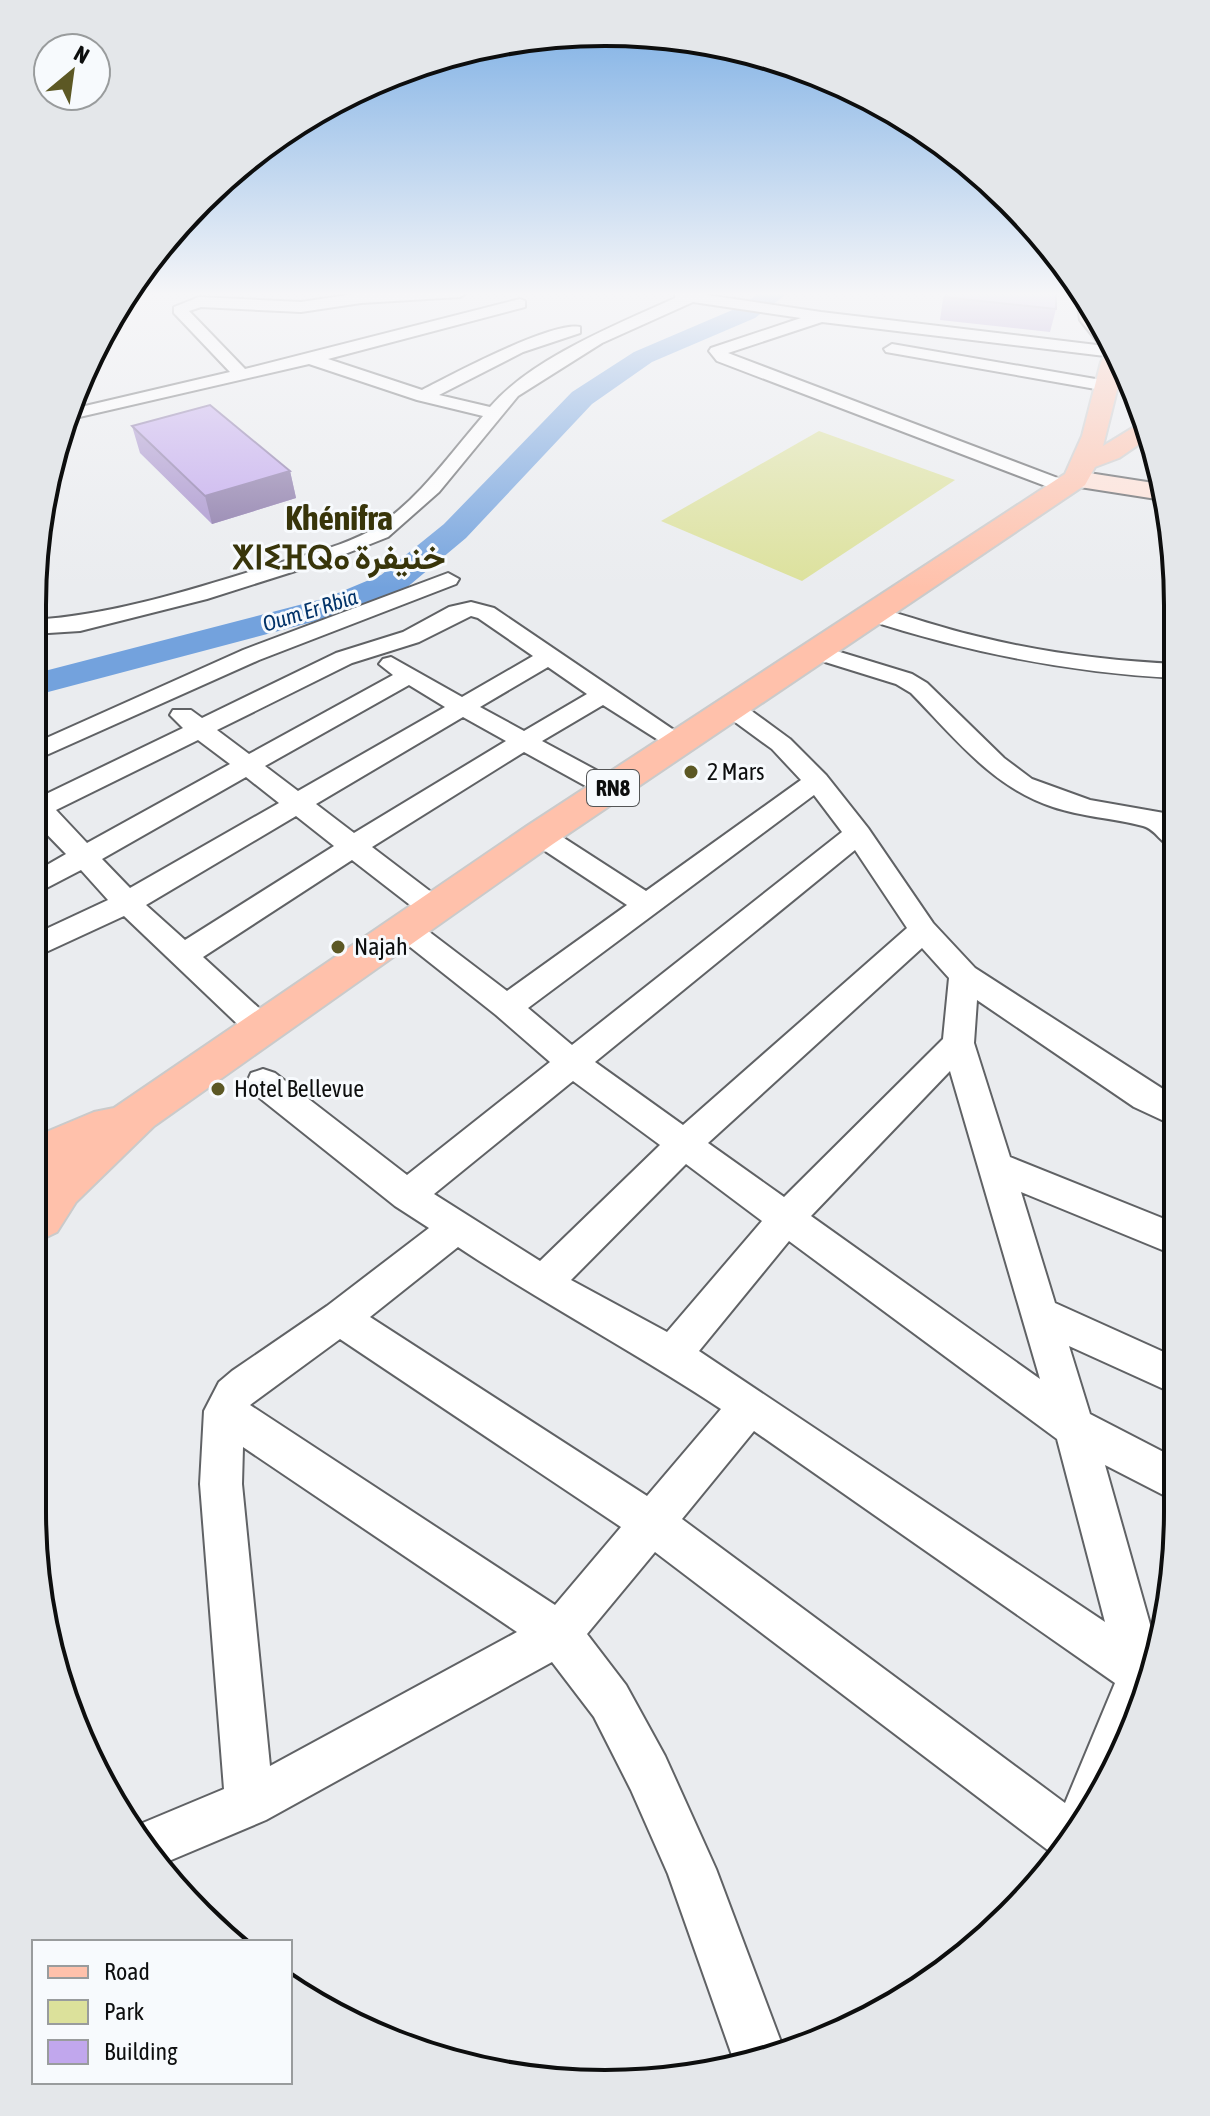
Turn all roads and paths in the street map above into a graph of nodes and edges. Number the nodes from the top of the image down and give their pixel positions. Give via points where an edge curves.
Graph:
1 (169, 391) edge
2 (407, 391) edge
3 (434, 391) edge
4 (514, 391) edge
5 (831, 391) edge
6 (1103, 391) edge
7 (423, 396) junction
8 (84, 404) edge
9 (91, 410) junction
10 (81, 412) edge
11 (492, 413) junction
12 (1137, 434) edge
13 (1084, 470) junction
14 (1148, 475) edge
15 (1151, 489) edge
16 (448, 579) dead end
17 (873, 614) junction
18 (328, 625) junction
19 (46, 626) edge
20 (368, 650) junction
21 (817, 652) junction
22 (550, 656) junction
23 (1164, 671) edge
24 (410, 675) junction
25 (158, 695) junction
26 (603, 695) junction
27 (462, 707) junction
28 (733, 709) junction
29 (198, 728) junction
30 (524, 739) junction
31 (680, 743) junction
32 (46, 747) edge
33 (246, 765) junction
34 (817, 781) junction
35 (611, 789) junction
36 (46, 802) edge
37 (294, 804) junction
38 (46, 819) edge
39 (1164, 828) edge
40 (858, 834) junction
41 (540, 835) junction
42 (351, 845) junction
43 (83, 859) junction
44 (46, 878) edge
45 (127, 903) junction
46 (647, 905) junction
47 (419, 918) junction
48 (923, 930) junction
49 (46, 941) edge
50 (184, 955) junction
51 (964, 976) junction
52 (507, 1007) junction
53 (261, 1028) junction
54 (958, 1043) junction
55 (572, 1063) junction
56 (263, 1082) dead end
57 (1164, 1106) edge
58 (685, 1143) junction
59 (996, 1167) junction
60 (46, 1186) edge
61 (407, 1195) junction
62 (786, 1219) junction
63 (457, 1227) junction
64 (1164, 1235) edge
65 (543, 1283) junction
66 (1040, 1314) junction
67 (340, 1318) junction
68 (672, 1355) junction
69 (1164, 1371) edge
70 (750, 1405) junction
71 (224, 1411) junction
72 (1074, 1427) junction
73 (1164, 1474) edge
74 (653, 1524) junction
75 (559, 1634) junction
76 (1142, 1664) edge
77 (1140, 1673) edge
78 (249, 1803) junction
79 (1063, 1831) edge
80 (155, 1842) edge
81 (756, 2049) edge

1 - 9 street
2 - 7 street
3 - 7 street
4 - 11 street
5 - 13 street
6 - 13 main road
7 - 11 street
8 - 9 street
9 - 10 street
11 - 19 street via 432,488 381,533 199,594 80,624
12 - 13 main road, RN8
13 - 14 street
13 - 15 street
13 - 17 main road, RN8
16 - 18 street
17 - 21 main road, RN8
17 - 23 street via 919,630 1034,655
18 - 20 street
18 - 25 street
20 - 22 street via 471,609 486,613
20 - 24 street
20 - 29 street
21 - 28 main road, RN8
21 - 39 street via 919,688 1023,785 1075,805 1155,819
22 - 26 street
22 - 27 street
24 - 27 street
24 - 33 street
25 - 29 street
25 - 32 street
26 - 30 street
26 - 31 street
27 - 30 street
27 - 37 street
28 - 31 main road, RN8
28 - 34 street via 781,744
29 - 33 street
29 - 36 street
30 - 35 street
30 - 42 street
31 - 35 main road, RN8
33 - 37 street
33 - 43 street
34 - 40 street
34 - 46 street
35 - 41 main road, RN8
37 - 42 street
37 - 45 street
38 - 43 street
40 - 48 street
40 - 55 street
41 - 46 street
41 - 47 main road, RN8
42 - 47 street
42 - 50 street
43 - 44 street
43 - 45 street
45 - 49 street
45 - 50 street
46 - 52 street
47 - 52 street
47 - 53 main road, RN8
48 - 51 street
48 - 58 street
50 - 53 street
51 - 54 street
51 - 57 street
52 - 55 street
53 - 60 main road, RN8 via 138,1113
54 - 59 street
54 - 62 street
55 - 58 street
55 - 61 street
56 - 61 street
58 - 62 street
58 - 65 street
59 - 64 street
59 - 66 street
61 - 63 street
62 - 68 street
62 - 72 street
63 - 65 street
63 - 67 street
65 - 68 street
66 - 69 street
66 - 72 street
67 - 71 street via 246,1384
67 - 74 street
68 - 70 street
70 - 74 street
70 - 77 street
71 - 75 street
71 - 78 street via 221,1484
72 - 73 street
72 - 76 street
74 - 75 street
74 - 79 street
75 - 78 street
75 - 81 street via 610,1701 648,1773 691,1869
78 - 80 street

